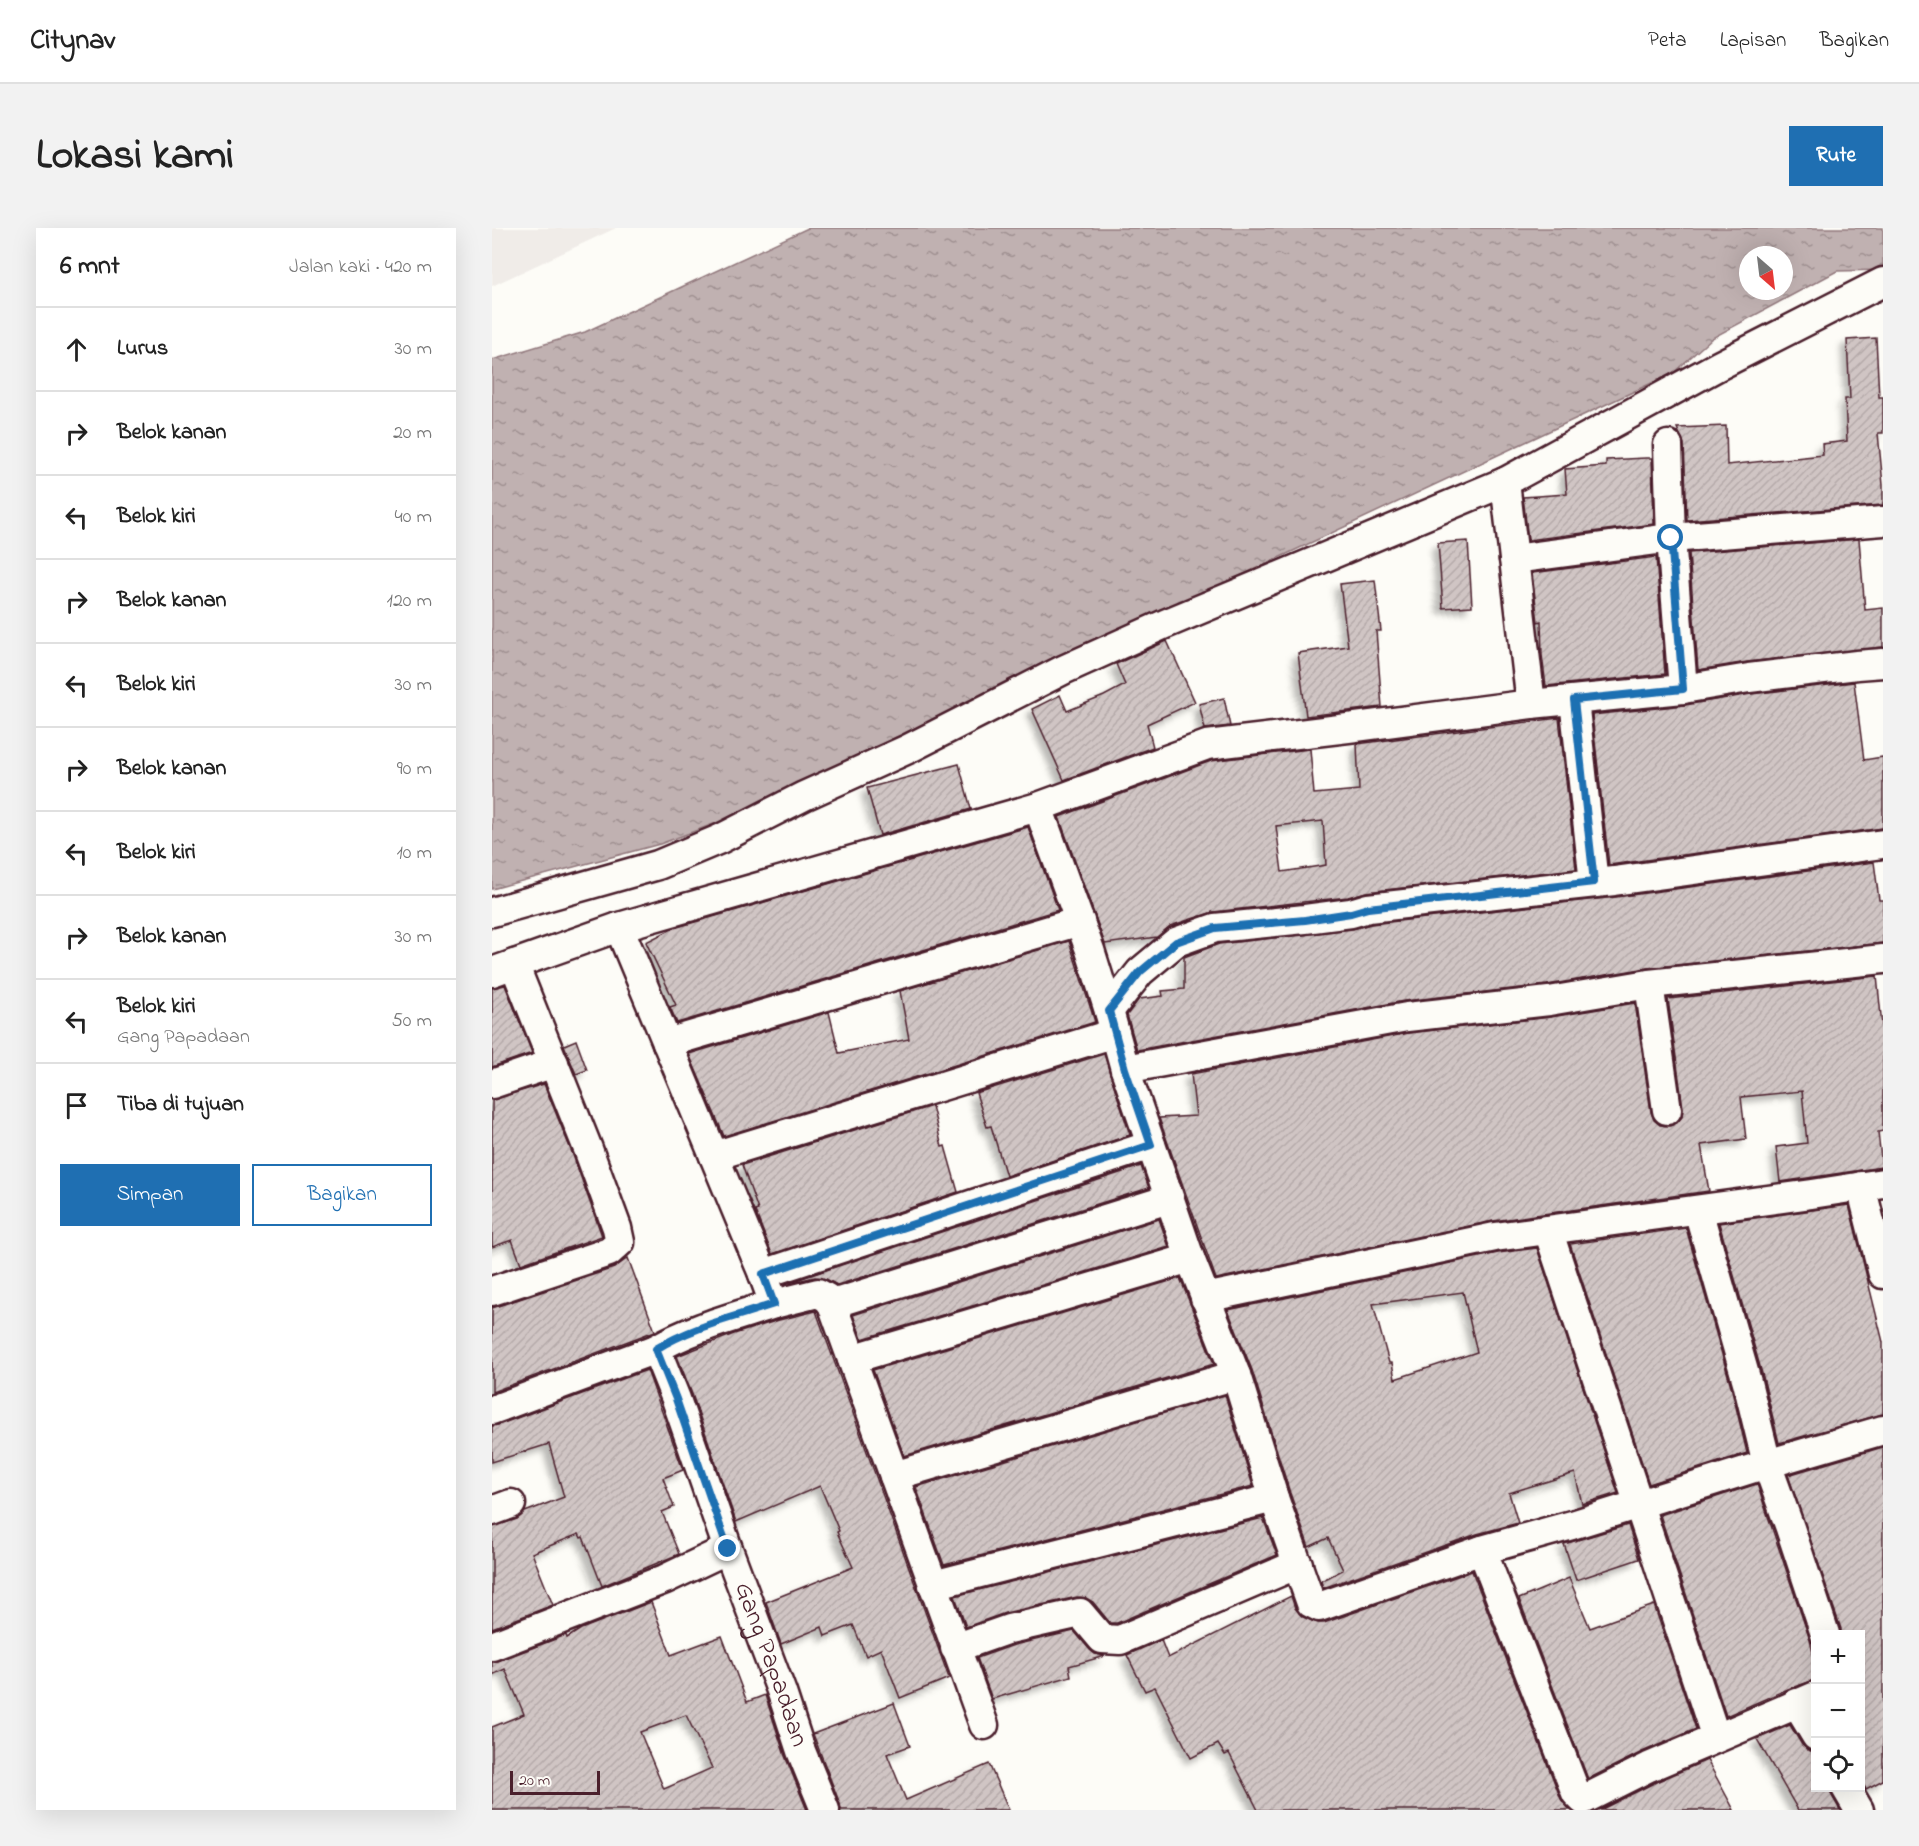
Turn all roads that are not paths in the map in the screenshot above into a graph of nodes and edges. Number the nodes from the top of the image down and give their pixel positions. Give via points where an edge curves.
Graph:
1 (1883, 282) edge
2 (1668, 445) dead end
3 (1505, 482) junction
4 (1883, 521) edge
5 (1671, 538) junction
6 (1514, 559) junction
7 (1883, 663) edge
8 (1683, 689) junction
9 (1574, 700) junction
10 (1531, 704) junction
11 (1038, 807) junction
12 (1883, 844) edge
13 (1594, 882) junction
14 (492, 912) edge
15 (1080, 921) junction
16 (619, 927) junction
17 (1883, 958) edge
18 (503, 968) edge
19 (1649, 984) junction
20 (1112, 1022) junction
21 (667, 1043) junction
22 (554, 1063) junction
23 (1125, 1069) junction
24 (492, 1084) edge
25 (1667, 1110) dead end
26 (1151, 1145) junction
27 (714, 1156) junction
28 (1872, 1185) edge
29 (1169, 1199) junction
30 (1698, 1210) junction
31 (1548, 1230) junction
32 (1190, 1258) junction
33 (763, 1274) junction
34 (1883, 1274) edge
35 (492, 1291) edge
36 (1205, 1299) junction
37 (774, 1304) junction
38 (832, 1304) junction
39 (656, 1349) junction
40 (852, 1359) junction
41 (1236, 1375) junction
42 (492, 1410) edge
43 (1883, 1431) edge
44 (1767, 1464) junction
45 (894, 1476) junction
46 (1274, 1498) junction
47 (1638, 1504) junction
48 (728, 1549) junction
49 (1482, 1550) junction
50 (1298, 1564) junction
51 (933, 1585) junction
52 (1823, 1630) edge
53 (492, 1646) edge
54 (955, 1648) junction
55 (1806, 1700) edge
56 (1811, 1720) edge
57 (984, 1725) dead end
58 (1716, 1738) junction
59 (1848, 1792) edge
60 (821, 1809) edge
61 (1859, 1810) edge

1 - 3 street
2 - 5 street
3 - 6 street
3 - 14 street via 1073,665 908,749 658,866
4 - 5 street
5 - 6 street
5 - 8 street
6 - 10 street
7 - 8 street
8 - 9 street
9 - 10 street
9 - 13 street
10 - 11 street via 1207,745
11 - 15 street
11 - 16 street
12 - 13 street
13 - 20 street via 1215,928 1176,942 1140,972
15 - 20 street
15 - 21 street
16 - 18 street
16 - 21 street
17 - 19 street
18 - 22 street
19 - 23 street via 1549,1002 1407,1017
19 - 25 street
20 - 23 street
20 - 27 street
21 - 27 street
22 - 24 street
22 - 35 street via 620,1242 609,1252
23 - 26 street
26 - 29 street
26 - 33 street
27 - 33 street
28 - 30 street
28 - 34 street
29 - 32 street
29 - 38 street
30 - 31 street
30 - 44 street
31 - 36 street via 1495,1237
31 - 47 street
32 - 36 street
32 - 40 street
33 - 37 street
36 - 41 street
37 - 38 street via 819,1293
37 - 39 street
38 - 40 street
39 - 42 street
39 - 48 street, Gang Papadaan
40 - 45 street
41 - 45 street
41 - 46 street
43 - 44 street
44 - 47 street
44 - 52 street
45 - 51 street
46 - 50 street
46 - 51 street
47 - 49 street
47 - 58 street
48 - 53 street via 664,1579
48 - 60 street, Gang Papadaan
49 - 50 street via 1319,1607 1311,1602
49 - 58 street via 1576,1793 1583,1800
50 - 54 street via 1120,1640 1102,1639 1080,1613 1009,1629
51 - 54 street
54 - 57 street
55 - 56 street
55 - 58 street
59 - 61 street

